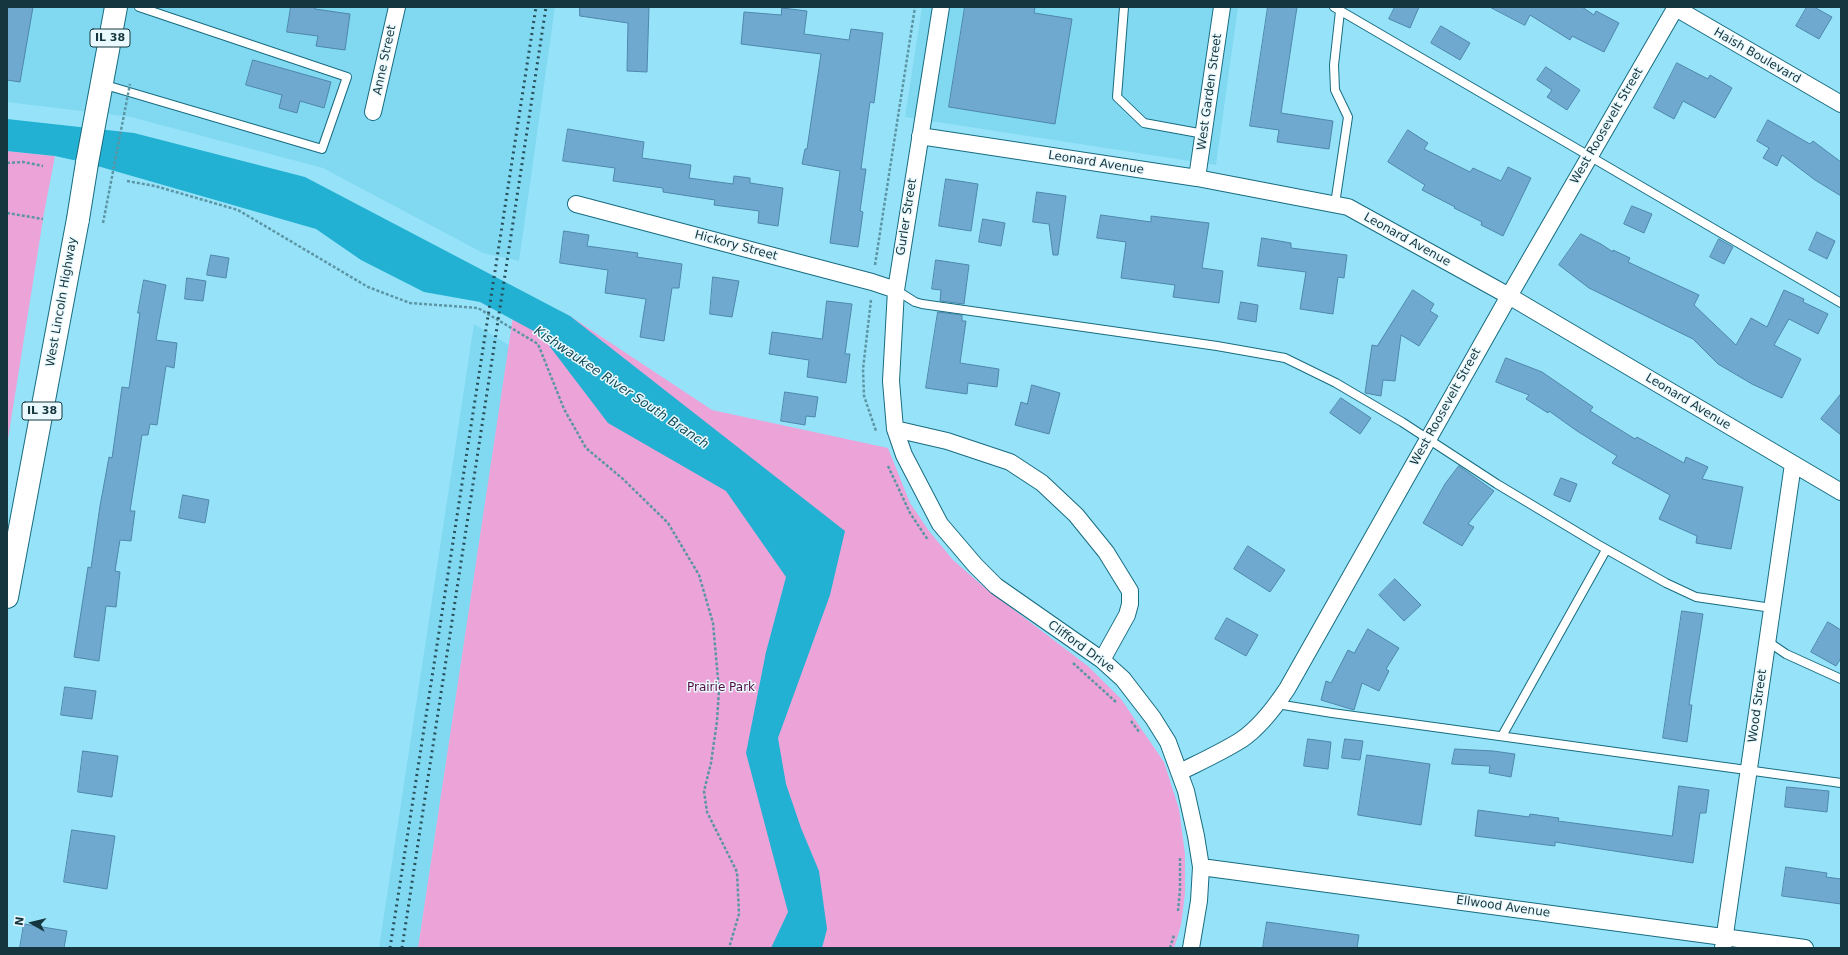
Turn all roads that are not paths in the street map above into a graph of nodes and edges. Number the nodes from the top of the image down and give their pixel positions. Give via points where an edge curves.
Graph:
1 (116, 7) edge
2 (140, 7) edge
3 (397, 7) edge
4 (941, 7) edge
5 (1124, 7) edge
6 (1222, 7) edge
7 (1675, 7) edge
8 (1337, 9) edge
9 (103, 77) junction
10 (1841, 104) edge
11 (373, 112) dead end
12 (1204, 134) junction
13 (920, 136) junction
14 (1590, 157) junction
15 (1197, 178) junction
16 (576, 204) dead end
17 (1335, 204) junction
18 (896, 290) junction
19 (1509, 296) junction
20 (1841, 303) edge
21 (895, 428) junction
22 (1429, 438) junction
23 (1793, 464) junction
24 (1841, 492) edge
25 (1606, 550) junction
26 (7, 597) edge
27 (1772, 608) junction
28 (1767, 641) junction
29 (1102, 660) junction
30 (1841, 679) edge
31 (1277, 704) junction
32 (1502, 736) junction
33 (1749, 769) junction
34 (1180, 772) junction
35 (1841, 783) edge
36 (1201, 867) junction
37 (1724, 942) edge
38 (1191, 948) edge
39 (1805, 948) edge

1 - 9 main road, West Lincoln Highway / IL 38
2 - 9 lane via 347,77 322,149 129,88
3 - 11 street, Anne Street
4 - 13 street, Gurler Street
5 - 12 lane via 1117,97 1144,123
6 - 12 street, West Garden Street
7 - 10 street, Haish Boulevard
7 - 14 street, West Roosevelt Street
8 - 14 lane
8 - 17 lane via 1335,90 1348,117
9 - 26 main road, West Lincoln Highway / IL 38, bridge
12 - 15 street, West Garden Street
13 - 15 street, Leonard Avenue
13 - 18 street, Gurler Street
14 - 19 street, West Roosevelt Street
14 - 20 lane
15 - 17 street, Leonard Avenue
16 - 18 street, Hickory Street
17 - 19 street, Leonard Avenue via 1348,207
18 - 21 street, Gurler Street via 891,381
18 - 22 lane via 922,304 1285,358 1336,383
19 - 22 street, West Roosevelt Street
19 - 23 street, Leonard Avenue
21 - 29 street, Clifford Drive via 904,455 940,524 975,565 996,586
21 - 29 street via 953,442 1010,462 1042,483 1076,515 1106,552 1130,591 1127,615
22 - 25 lane via 1497,484
22 - 31 street, West Roosevelt Street
23 - 24 street, Leonard Avenue
23 - 27 street, Wood Street
25 - 27 lane via 1696,597
25 - 32 lane
27 - 28 street, Wood Street
28 - 30 lane via 1786,654
28 - 33 street, Wood Street
29 - 34 street, Clifford Drive via 1138,696 1168,742
31 - 32 lane
31 - 34 street, West Roosevelt Street via 1242,739
32 - 33 lane
33 - 35 lane
33 - 37 street, Wood Street
34 - 36 street, Clifford Drive
36 - 37 street, Ellwood Avenue
36 - 38 street, Clifford Drive via 1199,901
37 - 39 street, Ellwood Avenue

